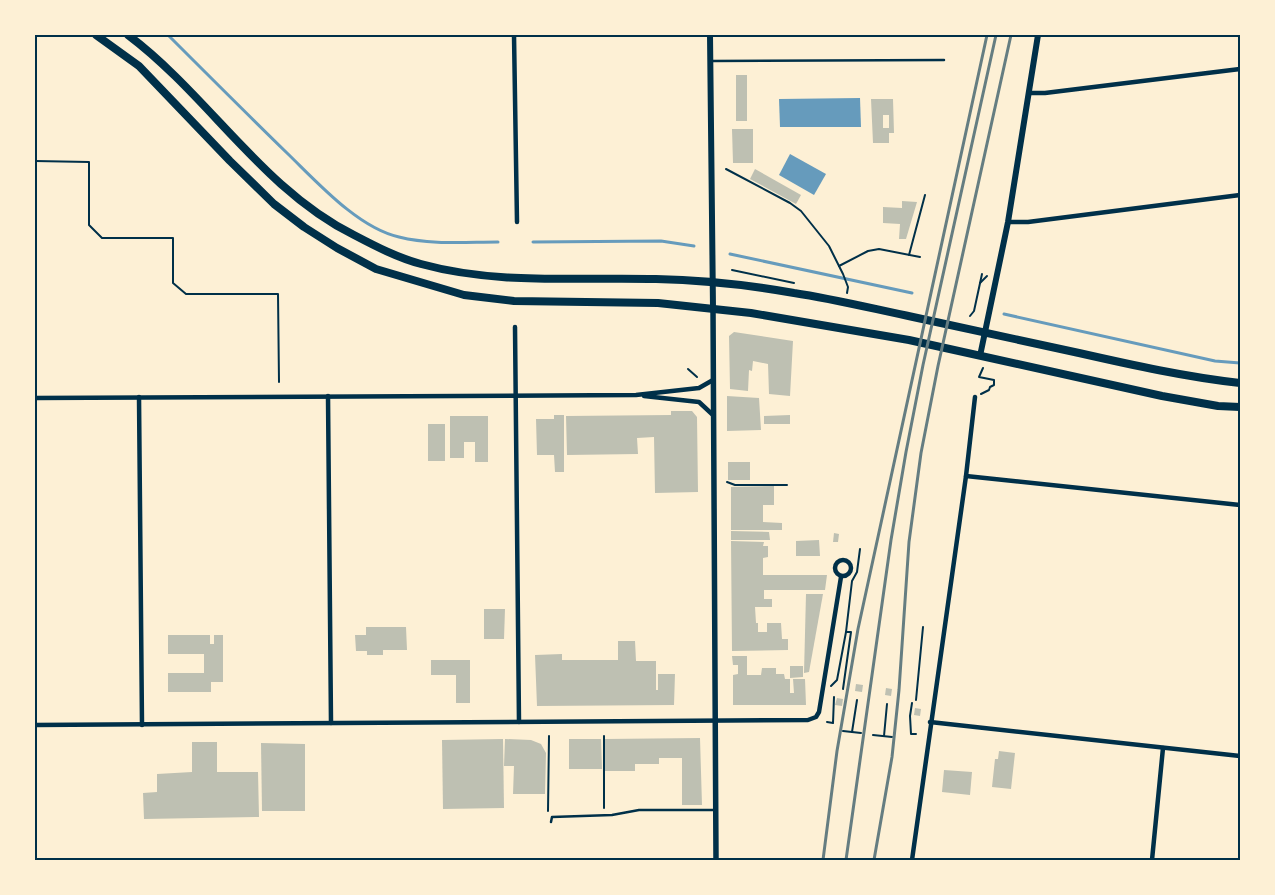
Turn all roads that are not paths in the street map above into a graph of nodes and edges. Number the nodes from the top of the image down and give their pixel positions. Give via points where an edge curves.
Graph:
1 (96, 35) edge
2 (128, 35) edge
3 (514, 35) edge
4 (710, 35) edge
5 (1038, 35) edge
6 (710, 60) junction
7 (944, 60) dead end
8 (1240, 69) edge
9 (1029, 93) junction
10 (1240, 195) edge
11 (517, 222) dead end
12 (1008, 222) junction
13 (713, 282) junction
14 (713, 308) junction
15 (515, 327) dead end
16 (984, 332) junction
17 (980, 356) junction
18 (713, 380) junction
19 (1240, 383) edge
20 (636, 394) junction
21 (516, 395) junction
22 (328, 396) junction
23 (139, 397) junction
24 (975, 397) road end
25 (35, 398) edge
26 (1240, 407) edge
27 (714, 416) junction
28 (966, 476) junction
29 (1240, 505) edge
30 (841, 577) dead end
31 (519, 722) junction
32 (716, 722) junction
33 (930, 722) junction
34 (331, 724) junction
35 (35, 725) edge
36 (142, 725) junction
37 (1163, 748) junction
38 (1240, 756) edge
39 (716, 810) junction
40 (551, 822) dead end
41 (716, 860) edge
42 (912, 860) edge
43 (1152, 860) edge

1 - 14 highway via 139,66 274,204 329,243 376,269 464,295 514,301 658,303
2 - 13 highway via 173,74 286,190 350,234 383,249 418,263 476,276
3 - 11 street
4 - 6 main road
5 - 9 main road
6 - 7 lane
6 - 13 main road
8 - 9 street
9 - 12 main road
10 - 12 street
12 - 16 main road
13 - 14 main road
13 - 16 highway via 795,293
14 - 17 highway via 890,336
14 - 18 street
15 - 21 street
16 - 17 main road
16 - 19 highway via 1209,380
17 - 26 highway via 1162,396
18 - 20 street via 699,388
18 - 27 street
20 - 21 street
20 - 27 street via 699,402
21 - 22 street
21 - 31 street
22 - 23 street
22 - 34 street
23 - 25 street
23 - 36 street
24 - 28 street
27 - 32 street
28 - 29 street
28 - 33 street
30 - 32 street via 816,717 808,720
31 - 32 street
31 - 34 street
32 - 39 street
33 - 37 street
33 - 42 street
34 - 36 street
35 - 36 street
37 - 38 street
37 - 43 street
39 - 40 lane via 639,810 604,816 552,817
39 - 41 street

